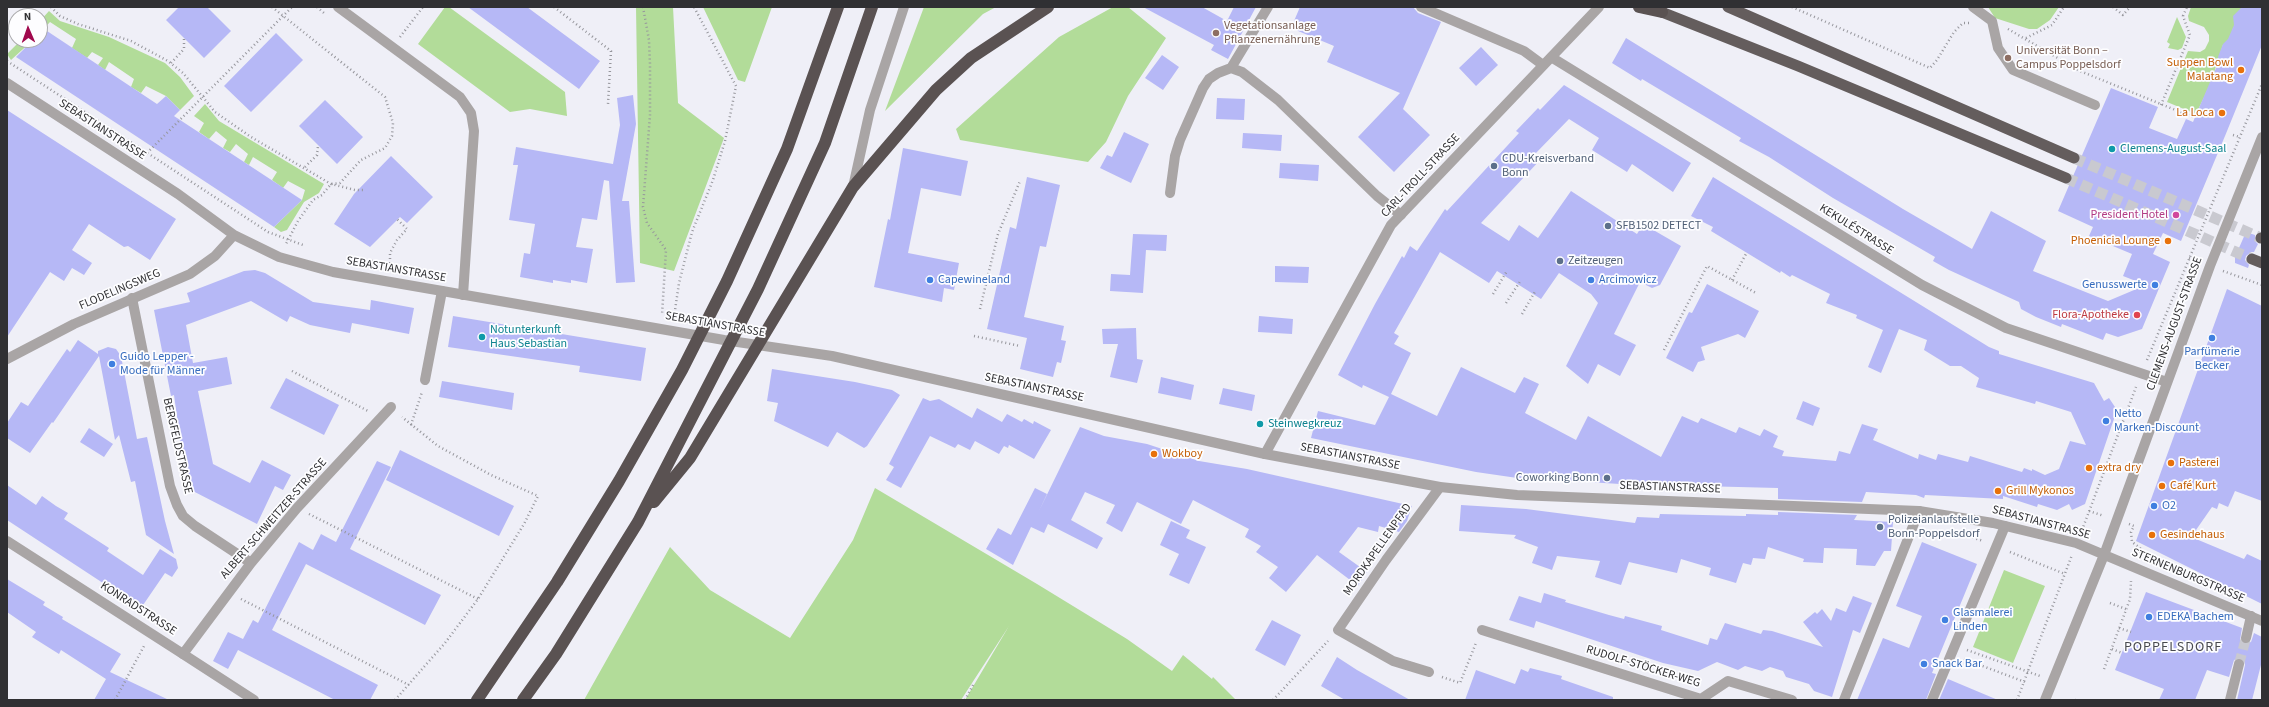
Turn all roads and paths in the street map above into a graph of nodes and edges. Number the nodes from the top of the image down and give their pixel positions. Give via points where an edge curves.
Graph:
1 (51, 7) edge
2 (272, 7) edge
3 (292, 7) edge
4 (338, 7) edge
5 (423, 7) edge
6 (554, 7) edge
7 (643, 7) edge
8 (694, 7) edge
9 (838, 7) edge
10 (872, 7) edge
11 (904, 7) edge
12 (1048, 7) edge
13 (1268, 7) edge
14 (1421, 7) edge
15 (1639, 7) edge
16 (1648, 7) edge
17 (1728, 7) edge
18 (1792, 7) edge
19 (1973, 7) edge
20 (2064, 7) edge
21 (2113, 7) edge
22 (2130, 7) edge
23 (2187, 7) edge
24 (1596, 10) edge
25 (1662, 12) junction
26 (283, 16) junction
27 (1992, 21) junction
28 (184, 38) dead end
29 (400, 38) dead end
30 (1551, 57) junction
31 (7, 61) edge
32 (171, 63) junction
33 (1543, 66) junction
34 (1232, 68) junction
35 (7, 83) edge
36 (2262, 84) edge
37 (203, 98) junction
38 (608, 104) dead end
39 (2095, 105) dead end
40 (2162, 105) junction
41 (2195, 118) dead end
42 (2233, 135) dead end
43 (2240, 137) junction
44 (2262, 137) edge
45 (318, 146) dead end
46 (147, 153) junction
47 (2074, 158) tunnel mouth
48 (134, 165) junction
49 (305, 167) junction
50 (2066, 178) tunnel mouth
51 (1020, 181) dead end
52 (331, 184) junction
53 (853, 187) junction
54 (364, 190) dead end
55 (1170, 193) dead end
56 (1401, 215) junction
57 (397, 219) dead end
58 (234, 234) junction
59 (288, 241) junction
60 (303, 245) dead end
61 (1747, 252) dead end
62 (2189, 258) junction
63 (372, 261) dead end
64 (2210, 266) junction
65 (1507, 272) dead end
66 (1521, 280) dead end
67 (1732, 280) junction
68 (2262, 285) edge
69 (1536, 290) dead end
70 (442, 291) junction
71 (1756, 292) dead end
72 (1493, 294) dead end
73 (463, 295) junction
74 (132, 298) junction
75 (1506, 303) dead end
76 (980, 309) dead end
77 (1522, 314) dead end
78 (666, 330) junction
79 (974, 336) dead end
80 (1020, 346) dead end
81 (1664, 350) dead end
82 (7, 359) edge
83 (292, 371) dead end
84 (2141, 373) junction
85 (425, 380) dead end
86 (2167, 382) junction
87 (391, 407) joint
88 (417, 409) dead end
89 (382, 418) junction
90 (411, 425) junction
91 (1265, 454) junction
92 (1440, 487) junction
93 (298, 508) junction
94 (1919, 511) junction
95 (638, 522) junction
96 (2005, 526) junction
97 (7, 541) edge
98 (2076, 543) junction
99 (2104, 555) junction
100 (251, 563) junction
101 (2130, 582) dead end
102 (228, 592) junction
103 (478, 599) junction
104 (2110, 604) dead end
105 (2126, 609) junction
106 (2251, 616) junction
107 (2262, 621) edge
108 (2119, 628) junction
109 (1338, 630) junction
110 (1482, 630) joint
111 (151, 632) junction
112 (2131, 632) dead end
113 (2246, 638) tunnel mouth
114 (1952, 649) junction
115 (2112, 650) junction
116 (2122, 653) dead end
117 (183, 654) junction
118 (2239, 664) tunnel mouth
119 (2104, 669) dead end
120 (1429, 672) joint
121 (2028, 672) junction
122 (2040, 676) dead end
123 (2025, 682) junction
124 (973, 684) dead end
125 (409, 685) junction
126 (115, 700) edge
127 (254, 700) edge
128 (395, 700) edge
129 (477, 700) edge
130 (523, 700) edge
131 (965, 700) edge
132 (1272, 700) edge
133 (1792, 700) edge
134 (1844, 700) edge
135 (1932, 700) edge
136 (2017, 700) edge
137 (2046, 700) edge
138 (2230, 700) edge

1 - 32 path via 60,16 131,41
2 - 26 path
3 - 26 path
4 - 73 street via 460,97 471,113 474,131
5 - 29 path
6 - 38 path via 611,51
7 - 78 path via 650,64 650,114 643,207 647,223 666,250
8 - 78 path via 736,86 725,141 713,180 692,232
9 - 129 highway via 787,149 719,298 688,358 619,481 557,582
10 - 95 highway via 825,143 750,304
11 - 53 street via 870,110
12 - 53 highway via 971,58 936,90
13 - 34 street
14 - 33 street via 1524,51
15 - 25 highway
16 - 25 highway
17 - 47 highway
18 - 27 path via 1930,68 1963,23
19 - 27 street
20 - 40 path via 2052,26 2026,38 2080,71
21 - 22 path via 2123,16
23 - 40 path via 2183,16 2190,35
24 - 30 street, CARL-TROLL-STRASSE
25 - 50 highway
26 - 37 path
26 - 52 path via 385,96 393,123 392,136 385,148 361,160 340,183
27 - 39 street via 1998,48 2013,70
28 - 32 path via 184,49
30 - 33 street, CARL-TROLL-STRASSE
30 - 84 street, KEKULÉSTRASSE via 1922,286 2006,328
31 - 46 path
32 - 37 path via 183,73
33 - 56 street, CARL-TROLL-STRASSE
34 - 55 street via 1209,79 1203,88 1180,140
34 - 56 street via 1242,72 1278,100 1377,196
35 - 48 street, SEBASTIANSTRASSE
36 - 43 path
37 - 46 path
37 - 49 path via 215,112 250,137
40 - 41 path
42 - 43 path
43 - 62 path
44 - 64 street, CLEMENS-AUGUST-STRASSE
45 - 49 path via 317,155
46 - 48 path
46 - 59 path via 268,232
48 - 58 street, SEBASTIANSTRASSE
49 - 52 path
51 - 76 path via 998,234
52 - 54 path
52 - 59 path via 308,206
53 - 95 highway via 690,458
56 - 91 street, CARL-TROLL-STRASSE via 1391,225
57 - 63 path via 407,229 390,252 390,264
58 - 70 street, SEBASTIANSTRASSE via 279,257 333,272
58 - 74 street, FLODELINGSWEG via 204,266
59 - 60 path
61 - 67 path
62 - 64 path
62 - 84 path
64 - 68 path
64 - 86 street, CLEMENS-AUGUST-STRASSE
65 - 72 path
66 - 75 path
67 - 71 path
67 - 81 path via 1707,266
69 - 77 path
70 - 73 street, SEBASTIANSTRASSE
70 - 85 street
73 - 78 street, SEBASTIANSTRASSE
74 - 82 street, FLODELINGSWEG via 74,324
74 - 100 street, BERGFELDSTRASSE via 170,486 177,505 183,516 195,526
78 - 91 street, SEBASTIANSTRASSE via 832,356
79 - 80 path
83 - 89 path
84 - 86 street, KEKULÉSTRASSE
84 - 98 path
86 - 99 street, CLEMENS-AUGUST-STRASSE
87 - 89 street, ALBERT-SCHWEITZER-STRASSE
87 - 90 path
88 - 90 path
89 - 93 street, ALBERT-SCHWEITZER-STRASSE
90 - 103 path via 438,446 491,475 538,496
91 - 92 street, SEBASTIANSTRASSE
92 - 94 street, SEBASTIANSTRASSE via 1517,495
92 - 109 street, MORDKAPELLENPFAD
93 - 100 street, ALBERT-SCHWEITZER-STRASSE
93 - 103 path
94 - 96 street, SEBASTIANSTRASSE
94 - 134 street
95 - 130 highway via 556,654
96 - 98 street, SEBASTIANSTRASSE
96 - 114 street
97 - 111 street, KONRADSTRASSE
98 - 99 street, SEBASTIANSTRASSE
98 - 121 path
99 - 106 street, STERNENBURGSTRASSE
99 - 137 street, CLEMENS-AUGUST-STRASSE
100 - 102 street, ALBERT-SCHWEITZER-STRASSE
101 - 105 path via 2130,599
102 - 117 street, ALBERT-SCHWEITZER-STRASSE
102 - 125 path
103 - 125 path via 445,644
104 - 105 path
105 - 108 path
106 - 107 street, STERNENBURGSTRASSE
106 - 113 street
108 - 112 path
108 - 115 path
109 - 120 street via 1394,661
109 - 132 path
110 - 120 path via 1460,683
110 - 133 street, RUDOLF-STÖCKER-WEG via 1701,699 1728,681
111 - 117 street, KONRADSTRASSE
111 - 126 path
114 - 121 path
114 - 123 path
114 - 135 street
115 - 116 path
115 - 119 path
117 - 127 street, KONRADSTRASSE
118 - 138 street
121 - 122 path
121 - 123 path
123 - 136 path
124 - 131 path
125 - 128 path

